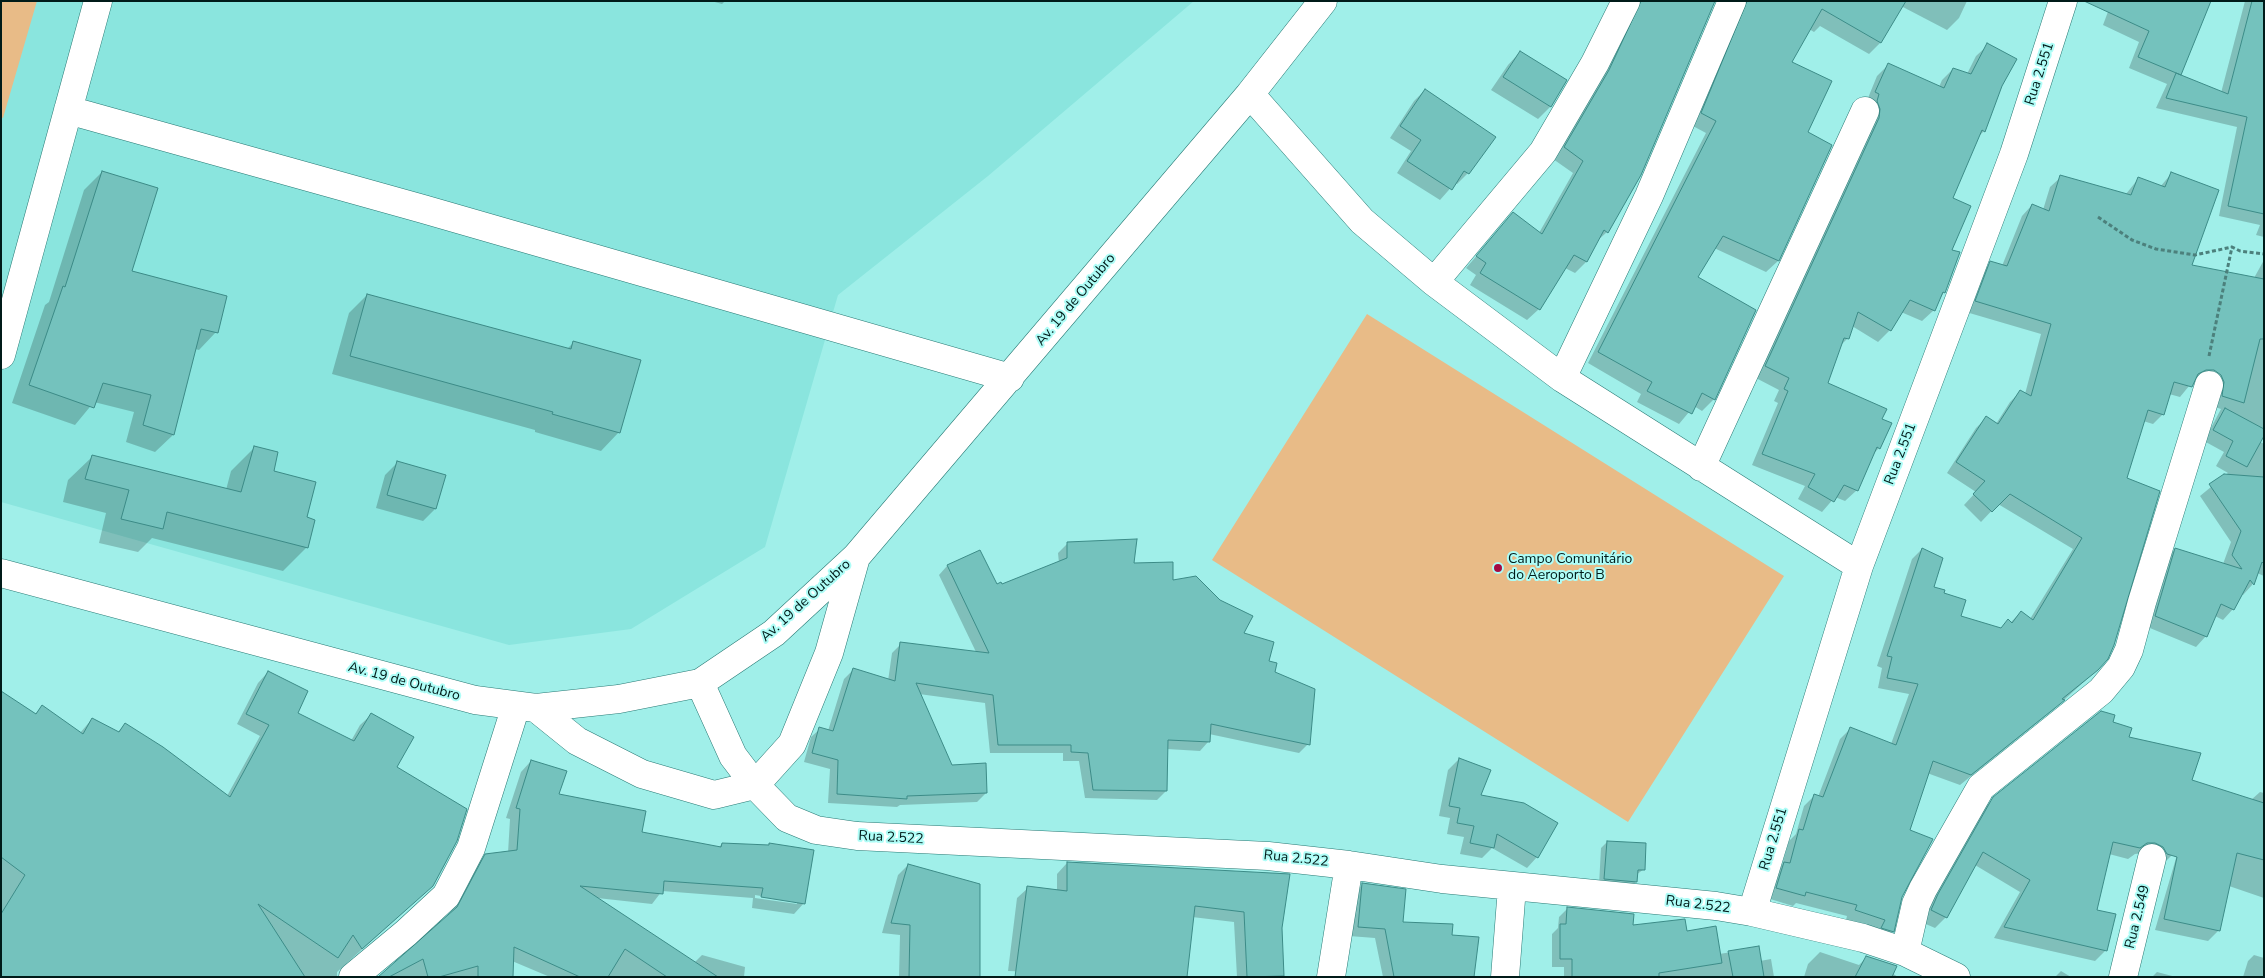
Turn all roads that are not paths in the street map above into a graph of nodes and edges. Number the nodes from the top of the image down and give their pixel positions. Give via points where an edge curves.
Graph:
1 (98, 1) edge
2 (1323, 1) edge
3 (1626, 1) edge
4 (1732, 1) edge
5 (2064, 1) edge
6 (1250, 94) junction
7 (68, 110) junction
8 (1865, 111) dead end
9 (1434, 282) junction
10 (1, 355) edge
11 (1010, 378) junction
12 (1562, 378) junction
13 (2209, 385) road end
14 (1700, 467) junction
15 (856, 557) junction
16 (1859, 566) junction
17 (1, 573) edge
18 (700, 683) junction
19 (526, 707) junction
20 (755, 785) junction
21 (2152, 858) dead end
22 (1349, 865) junction
23 (1512, 887) junction
24 (1752, 912) junction
25 (1905, 952) junction
26 (353, 977) edge
27 (1332, 977) edge
28 (1505, 977) edge
29 (1956, 977) edge
30 (2123, 977) edge

1 - 7 street
2 - 6 street, Av. 19 de Outubro
3 - 9 street via 1595,63 1543,152
4 - 12 street via 1649,196
5 - 16 street, Rua 2.551 via 2014,154
6 - 9 street via 1362,221
6 - 11 street, Av. 19 de Outubro
7 - 10 street
7 - 11 street
8 - 14 street
9 - 12 street
11 - 15 street, Av. 19 de Outubro
12 - 14 street
13 - 25 street via 2121,668 2101,691 1981,787 1922,889
14 - 16 street
15 - 18 street, Av. 19 de Outubro via 774,633
15 - 20 street via 829,653 792,744
16 - 24 street, Rua 2.551
17 - 19 street, Av. 19 de Outubro via 408,683 475,700
18 - 19 street, Av. 19 de Outubro via 619,700
18 - 20 street, Rua 2.522 via 732,756
19 - 20 street via 577,741 642,774 714,795
19 - 26 street via 472,848 446,896
20 - 22 street, Rua 2.522 via 787,818 816,830 857,836 1268,856
21 - 30 street, Rua 2.549
22 - 23 street, Rua 2.522
22 - 27 street
23 - 24 street, Rua 2.522
23 - 28 street
24 - 25 street, Rua 2.522 via 1863,938
25 - 29 street, Rua 2.522

